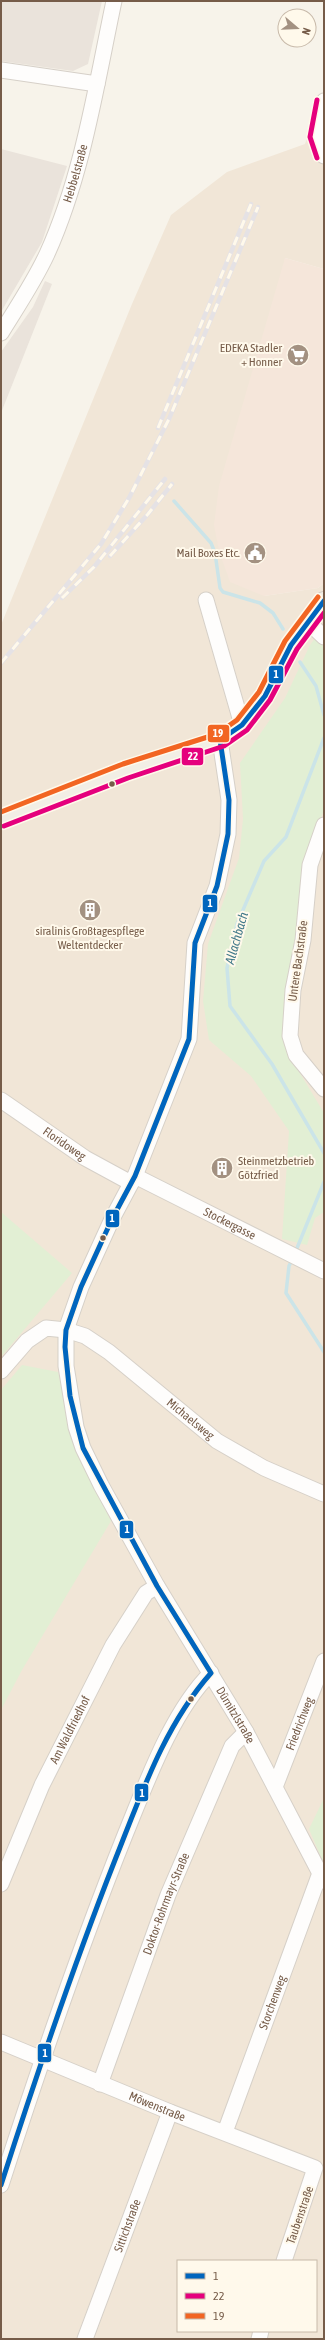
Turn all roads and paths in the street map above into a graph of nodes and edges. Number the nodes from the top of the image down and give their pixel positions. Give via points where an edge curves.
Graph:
1 (114, 1) edge
2 (1, 70) edge
3 (97, 84) junction
4 (324, 101) edge
5 (324, 156) edge
6 (1, 333) edge
7 (206, 600) dead end
8 (324, 601) edge
9 (307, 622) junction
10 (324, 637) edge
11 (242, 725) junction
12 (220, 740) junction
13 (1, 819) edge
14 (324, 825) edge
15 (324, 1089) edge
16 (1, 1100) edge
17 (133, 1180) junction
18 (324, 1271) edge
19 (66, 1330) junction
20 (1, 1371) edge
21 (324, 1494) edge
22 (156, 1586) junction
23 (324, 1661) edge
24 (211, 1673) junction
25 (246, 1732) junction
26 (275, 1787) junction
27 (322, 1877) edge
28 (1, 1884) edge
29 (1, 2042) edge
30 (41, 2058) junction
31 (100, 2084) junction
32 (170, 2112) junction
33 (225, 2132) junction
34 (315, 2168) joint
35 (1, 2185) edge
36 (284, 2260) edge
37 (85, 2339) edge

1 - 3 street, Hebbelstraße
2 - 3 street
3 - 6 street, Hebbelstraße via 80,157 61,220 33,281
4 - 5 street via 317,136
7 - 11 street
8 - 9 main road
9 - 10 street
9 - 11 main road via 291,645 265,696
11 - 12 main road
12 - 13 main road via 126,771
12 - 17 street, Dürnitzlstraße via 229,800 228,834 217,886 195,943 190,1039
14 - 15 street, Untere Bachstraße via 310,865 302,942 293,990 290,1036 296,1055
16 - 17 street, Floridoweg via 84,1158
17 - 18 street, Stockergasse
17 - 19 street, Dürnitzlstraße via 81,1287
19 - 20 street, Michaelsweg via 46,1328 39,1332 27,1341
19 - 21 street, Michaelsweg via 85,1336 108,1352 217,1441 264,1468
19 - 22 street, Dürnitzlstraße via 66,1366 70,1396 83,1448
22 - 24 street, Dürnitzlstraße
22 - 28 street, Am Waldfriedhof via 146,1593 113,1645 42,1785
23 - 26 street, Friedrichweg
24 - 25 street, Dürnitzlstraße
24 - 30 street via 194,1688 153,1765 77,1957
25 - 26 street, Dürnitzlstraße
25 - 31 street, Doktor-Rohrmayr-Straße via 232,1746 168,1895
26 - 27 street, Dürnitzlstraße
27 - 33 street, Storchenweg
29 - 30 street, Möwenstraße
30 - 31 street, Möwenstraße
30 - 35 street
31 - 32 street, Möwenstraße
32 - 33 street, Möwenstraße
32 - 37 street, Sittichstraße
33 - 34 street, Möwenstraße
34 - 36 street, Taubenstraße

